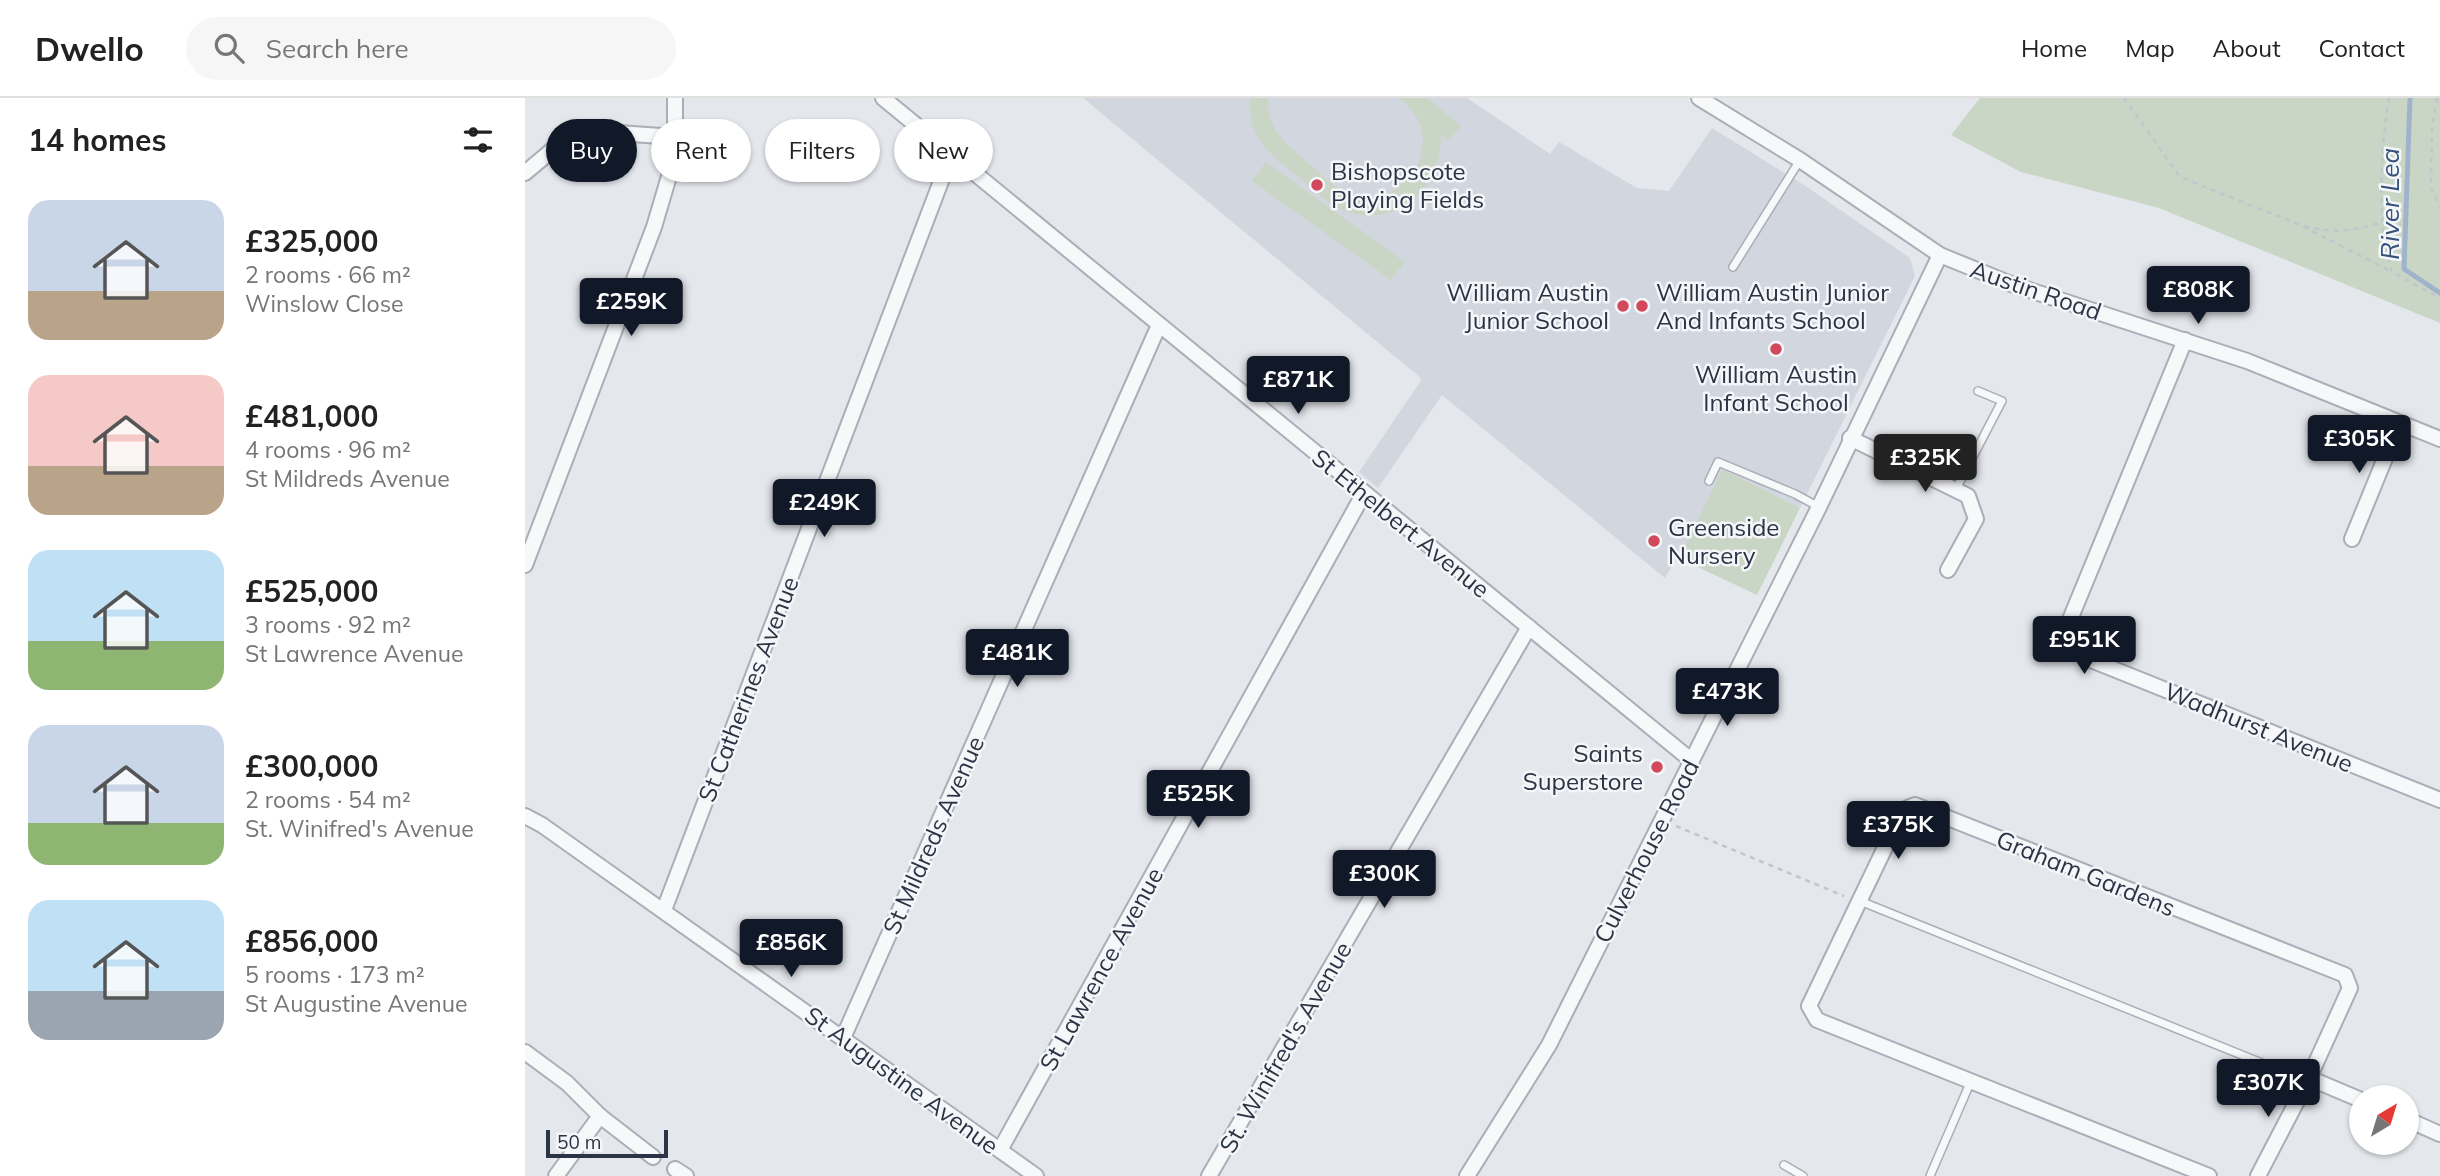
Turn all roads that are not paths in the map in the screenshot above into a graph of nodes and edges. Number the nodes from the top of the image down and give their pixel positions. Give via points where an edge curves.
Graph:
1 (675, 98) edge
2 (883, 98) edge
3 (1699, 98) edge
4 (675, 119) edge
5 (908, 119) edge
6 (651, 135) edge
7 (1800, 160) junction
8 (525, 173) edge
9 (668, 182) edge
10 (941, 182) edge
11 (984, 182) edge
12 (1940, 255) junction
13 (1733, 267) dead end
14 (1159, 325) junction
15 (2185, 340) junction
16 (1978, 390) dead end
17 (2399, 424) junction
18 (1850, 438) junction
19 (2440, 439) edge
20 (1709, 481) dead end
21 (1956, 489) junction
22 (1364, 493) junction
23 (1819, 507) junction
24 (2352, 539) dead end
25 (525, 565) edge
26 (1948, 570) dead end
27 (1529, 627) junction
28 (1692, 761) junction
29 (2440, 800) edge
30 (525, 816) edge
31 (1860, 901) junction
32 (664, 910) junction
33 (843, 1038) junction
34 (525, 1052) edge
35 (2309, 1078) junction
36 (1971, 1081) junction
37 (2349, 1095) edge
38 (600, 1116) junction
39 (2419, 1124) edge
40 (2440, 1133) edge
41 (1000, 1150) junction
42 (653, 1157) dead end
43 (1784, 1165) dead end
44 (556, 1176) edge
45 (1036, 1176) edge
46 (1209, 1176) edge
47 (1467, 1176) edge
48 (1803, 1176) edge
49 (1930, 1176) edge
50 (2209, 1176) edge
51 (2257, 1176) edge

1 - 4 street
2 - 5 street, St Ethelbert Avenue
3 - 7 street, Austin Road
6 - 8 street via 576,130
7 - 12 street, Austin Road
7 - 13 lane
9 - 25 street via 655,227
10 - 32 street, St Catherines Avenue
11 - 14 street, St Ethelbert Avenue
12 - 15 street, Austin Road via 2011,284
12 - 18 street, Culverhouse Road
14 - 22 street, St Ethelbert Avenue
14 - 33 street, St Mildreds Avenue
15 - 17 street, Austin Road
15 - 29 street, Wadhurst Avenue via 2069,622 2086,658
16 - 21 lane via 2002,401
17 - 19 street, Austin Road
17 - 24 street
18 - 21 street
18 - 23 street, Culverhouse Road
20 - 23 lane via 1718,462
21 - 26 street via 1968,496 1976,519
22 - 27 street, St Ethelbert Avenue
22 - 41 street, St Lawrence Avenue
23 - 28 street, Culverhouse Road
27 - 28 street, St Ethelbert Avenue
27 - 46 street, St. Winifred's Avenue
28 - 47 street, Culverhouse Road via 1549,1045
30 - 32 street, St Augustine Avenue
31 - 35 lane via 2289,1074
31 - 35 street, Graham Gardens via 1903,810 1915,805 2345,975 2350,988
31 - 36 street, Graham Gardens via 1809,1006 1817,1020
32 - 33 street, St Augustine Avenue
33 - 41 street, St Augustine Avenue
34 - 38 street
35 - 37 street
35 - 51 street, Graham Gardens
36 - 49 lane
36 - 50 street, Graham Gardens
38 - 42 street
38 - 44 street
39 - 40 street
41 - 45 street, St Augustine Avenue
43 - 48 lane

